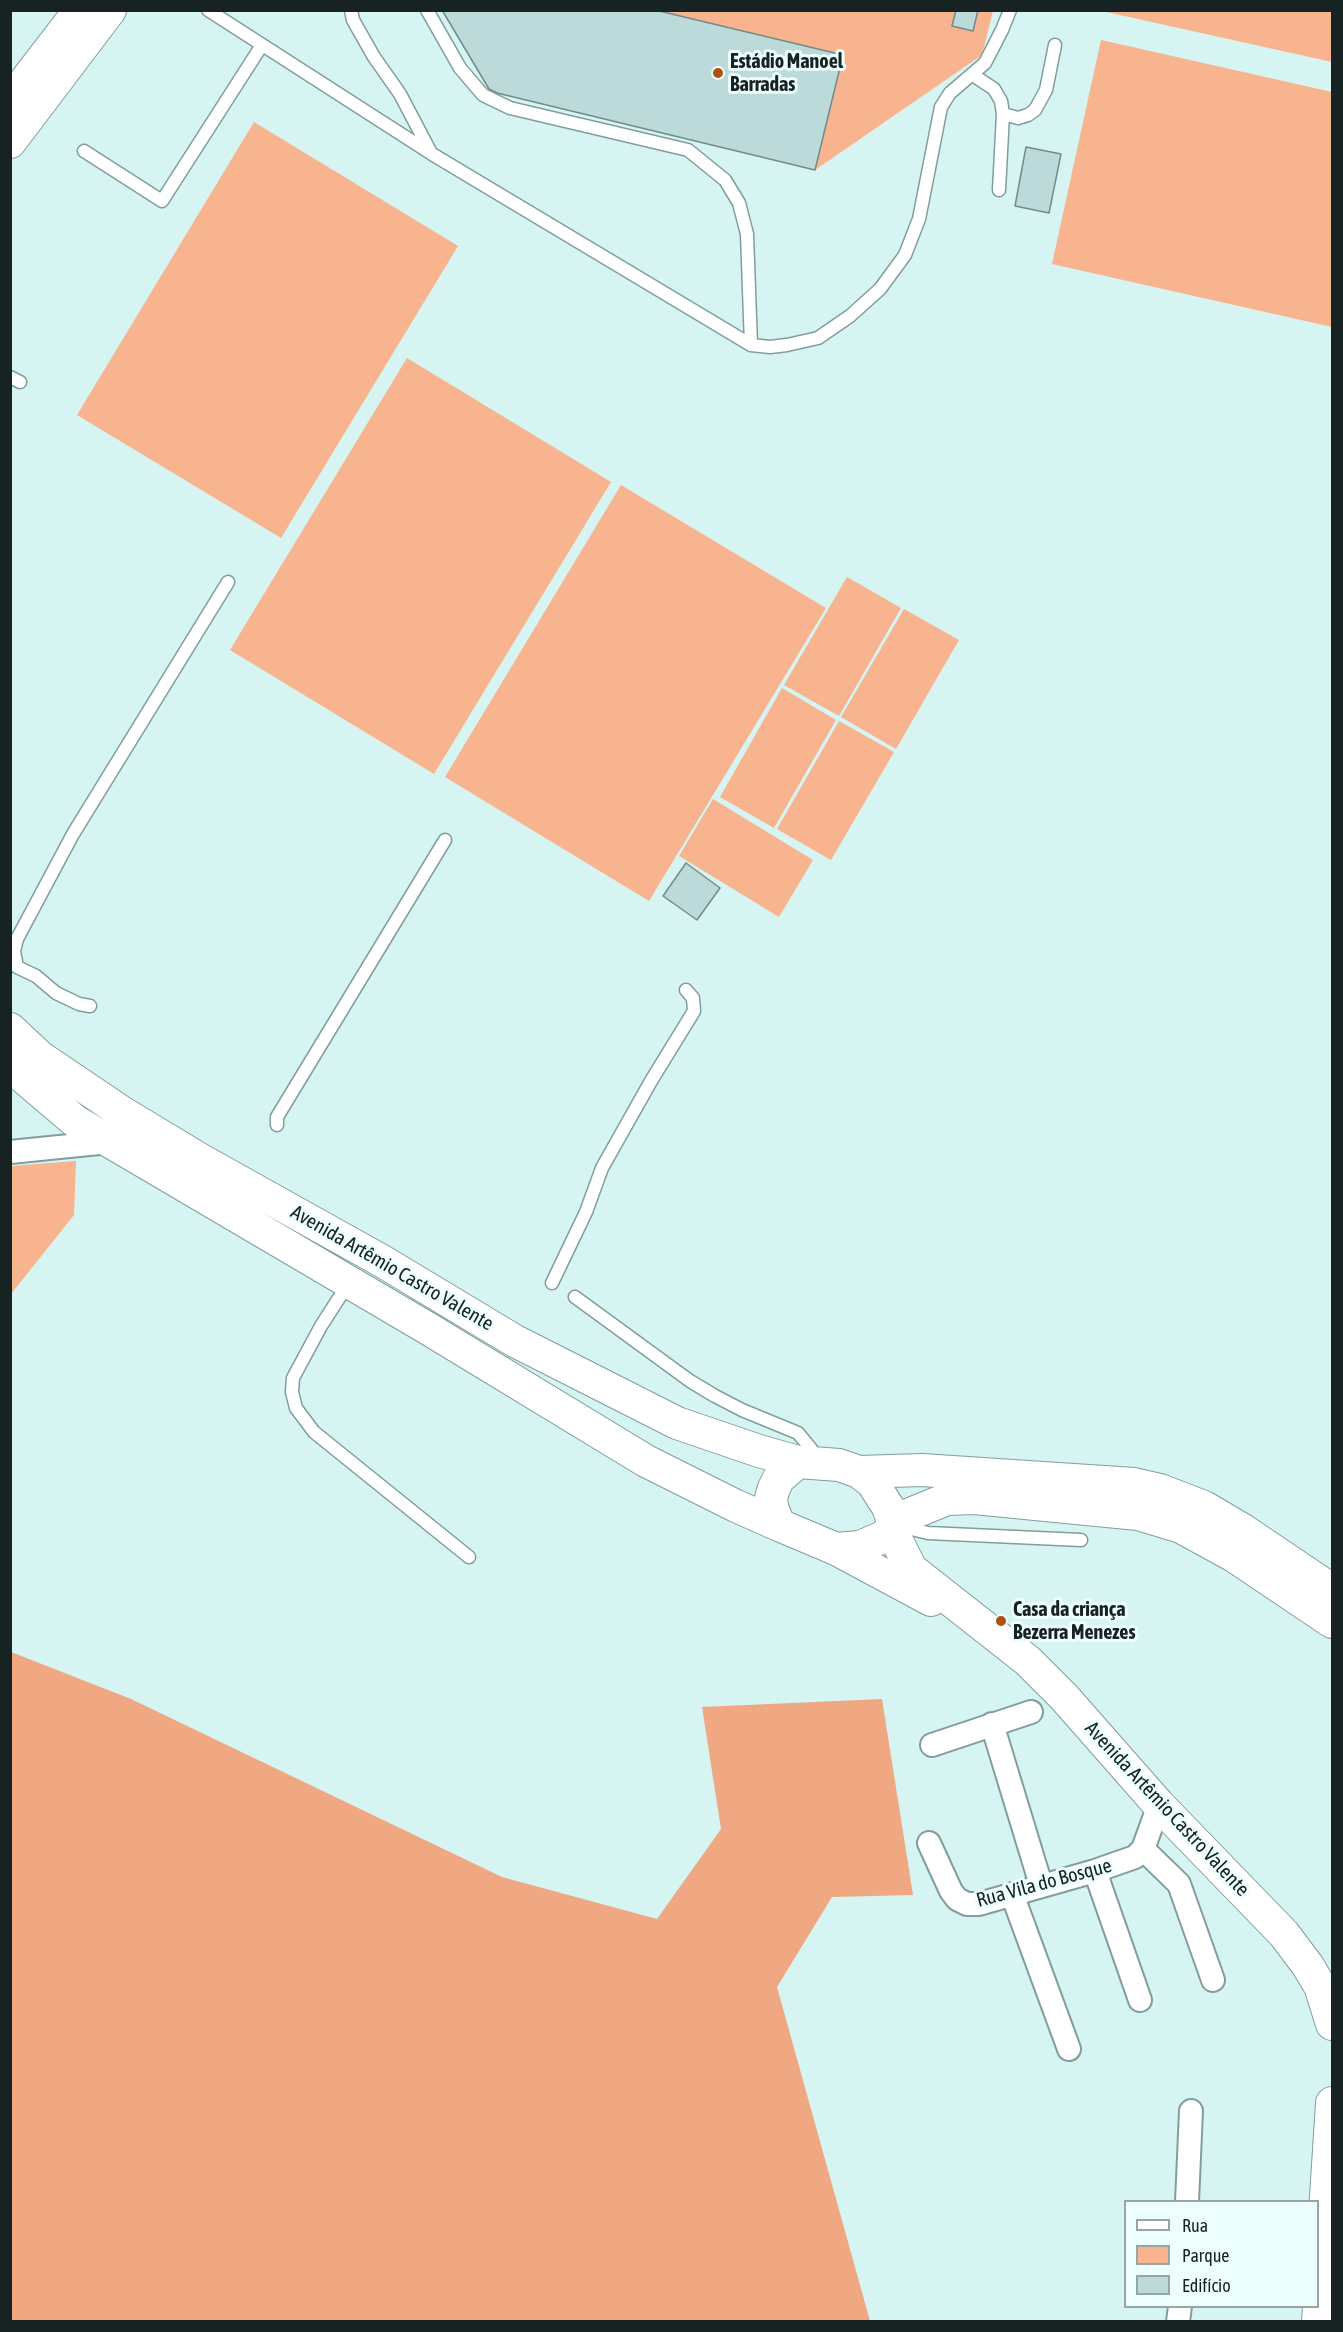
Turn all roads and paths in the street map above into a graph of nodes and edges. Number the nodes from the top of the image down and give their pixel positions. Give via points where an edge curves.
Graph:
1 (80, 10) edge
2 (110, 10) edge
3 (208, 10) edge
4 (351, 10) edge
5 (427, 10) edge
6 (1010, 10) edge
7 (262, 45) junction
8 (1055, 45) dead end
9 (973, 75) junction
10 (10, 101) edge
11 (1003, 114) junction
12 (10, 142) edge
13 (84, 151) dead end
14 (432, 154) junction
15 (999, 190) dead end
16 (751, 345) junction
17 (228, 582) dead end
18 (445, 840) dead end
19 (686, 990) dead end
20 (90, 1006) dead end
21 (10, 1029) edge
22 (10, 1066) edge
23 (277, 1125) dead end
24 (110, 1142) junction
25 (10, 1152) edge
26 (349, 1283) junction
27 (552, 1283) dead end
28 (575, 1298) dead end
29 (808, 1462) junction
30 (859, 1472) junction
31 (779, 1525) junction
32 (892, 1525) junction
33 (1081, 1540) dead end
34 (836, 1550) junction
35 (469, 1557) dead end
36 (1332, 1590) edge
37 (971, 1617) junction
38 (1332, 1622) edge
39 (1031, 1712) dead end
40 (992, 1724) junction
41 (932, 1745) dead end
42 (1159, 1804) junction
43 (929, 1843) dead end
44 (1143, 1849) junction
45 (1095, 1871) junction
46 (1041, 1885) junction
47 (1012, 1894) junction
48 (1213, 1980) dead end
49 (1140, 2000) dead end
50 (1332, 2024) edge
51 (1069, 2049) dead end
52 (1332, 2103) edge
53 (1191, 2111) dead end
54 (1187, 2200) edge
55 (1322, 2226) edge
56 (1319, 2298) edge

1 - 10 main road
2 - 12 main road
3 - 7 lane
4 - 14 lane via 353,20
5 - 16 lane via 460,68 483,95 510,108 688,150 725,180 739,203 747,234
6 - 9 lane via 985,63
7 - 13 lane via 162,201
7 - 14 lane
8 - 11 lane via 1046,90 1035,110 1018,118
9 - 11 lane via 994,89
9 - 16 lane via 950,93 941,107 919,219 905,255 880,289 818,338 770,347
11 - 15 lane
14 - 16 lane
17 - 20 lane via 74,834 17,939 17,967 36,976 56,993
18 - 23 lane via 277,1117
19 - 27 lane via 693,998 694,1011 602,1168
21 - 29 main road, Avenida Artêmio Castro Valente via 40,1056 123,1113 515,1341 677,1423 759,1451
22 - 24 main road via 75,1121
24 - 25 street
24 - 26 main road
26 - 31 main road via 646,1461
26 - 35 lane via 293,1378 296,1408 315,1432
28 - 29 lane via 690,1381 741,1410 798,1433 812,1450
29 - 30 main road via 839,1465
29 - 31 main road via 779,1478 774,1488 772,1507
30 - 32 main road via 872,1482 888,1507
30 - 36 main road via 933,1470 1103,1481 1160,1490 1204,1507 1244,1530
31 - 34 main road
32 - 33 lane via 928,1533
32 - 34 main road via 883,1537 869,1544
32 - 37 main road, Avenida Artêmio Castro Valente via 911,1569
32 - 38 main road via 946,1499 974,1498 1138,1514 1181,1527 1234,1556
34 - 37 main road, Avenida Artêmio Castro Valente via 938,1604
37 - 42 main road, Avenida Artêmio Castro Valente via 1028,1661 1064,1696
39 - 40 street
40 - 41 street
40 - 46 street
42 - 44 street
42 - 50 main road, Avenida Artêmio Castro Valente via 1284,1934 1320,1986
43 - 47 street, Rua Vila do Bosque via 957,1899 979,1904
44 - 45 street, Rua Vila do Bosque via 1135,1857
44 - 48 street via 1179,1884
45 - 46 street, Rua Vila do Bosque
45 - 49 street
46 - 47 street, Rua Vila do Bosque
47 - 51 street
52 - 55 main road
53 - 54 street
55 - 56 main road

